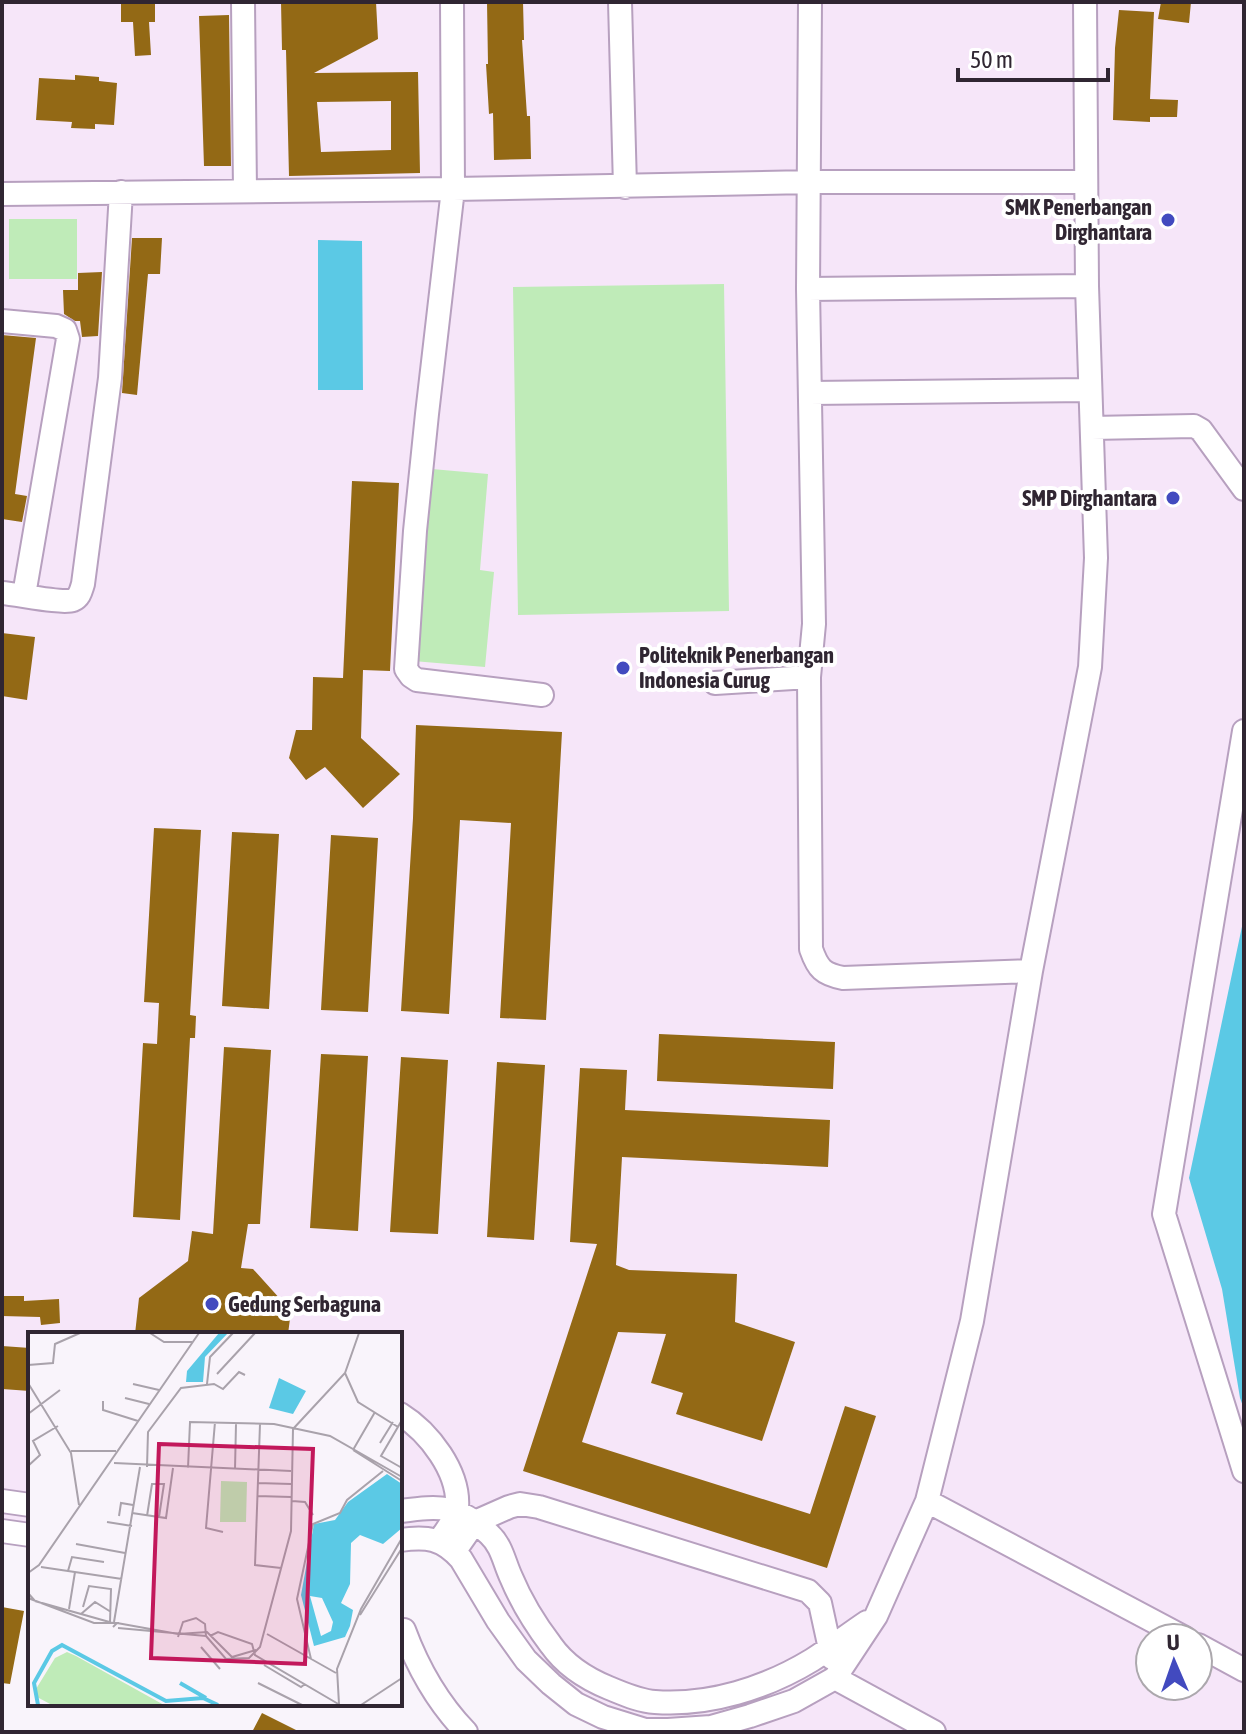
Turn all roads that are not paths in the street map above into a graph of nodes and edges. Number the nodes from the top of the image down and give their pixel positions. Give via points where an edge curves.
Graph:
1 (243, 2) edge
2 (452, 2) edge
3 (620, 2) edge
4 (810, 2) edge
5 (1085, 2) edge
6 (810, 182) junction
7 (1086, 182) junction
8 (625, 187) junction
9 (453, 189) junction
10 (245, 191) junction
11 (121, 192) junction
12 (2, 194) edge
13 (1087, 286) junction
14 (808, 289) junction
15 (2, 321) edge
16 (1090, 390) junction
17 (810, 393) junction
18 (1092, 428) junction
19 (1244, 489) edge
20 (13, 594) edge
21 (809, 677) junction
22 (715, 683) dead end
23 (542, 695) dead end
24 (1244, 731) edge
25 (1031, 971) junction
26 (402, 1415) edge
27 (1244, 1471) edge
28 (2, 1501) edge
29 (927, 1501) junction
30 (28, 1505) edge
31 (402, 1511) edge
32 (466, 1517) junction
33 (2, 1531) edge
34 (28, 1535) edge
35 (402, 1540) edge
36 (447, 1546) junction
37 (876, 1616) junction
38 (1155, 1622) edge
39 (404, 1630) dead end
40 (831, 1647) junction
41 (1214, 1654) edge
42 (1244, 1670) edge
43 (835, 1678) junction
44 (616, 1691) junction
45 (599, 1724) edge
46 (466, 1732) edge
47 (934, 1732) edge

1 - 10 street
2 - 9 street
3 - 8 street
4 - 6 street
5 - 7 street
6 - 7 street
6 - 8 street
6 - 14 street
7 - 13 street
8 - 9 street
9 - 10 street
9 - 23 street via 415,531 406,669 417,680
10 - 11 street
11 - 12 street
11 - 20 street via 110,378 83,584 72,600
13 - 14 street
13 - 16 street
14 - 17 street
15 - 20 street via 56,326 68,339
16 - 17 street
16 - 18 street
17 - 21 street via 814,624
18 - 19 street via 1194,426
18 - 25 street via 1096,558 1090,667
21 - 22 street
21 - 25 street via 815,961 826,974 843,978
24 - 27 street via 1164,1214
25 - 29 street via 972,1321
26 - 32 street via 444,1461
28 - 30 street
29 - 37 street
29 - 38 street
31 - 32 street via 435,1507
32 - 36 street
32 - 40 street via 531,1505 808,1591 820,1603
32 - 44 street via 501,1549 522,1601 553,1648 576,1670
33 - 34 street
35 - 36 street via 418,1537
36 - 45 street via 461,1559 526,1660
37 - 40 street
37 - 43 street
39 - 46 street via 416,1662
40 - 43 street
40 - 44 street via 789,1672 723,1696 653,1702
41 - 42 street
43 - 45 street via 794,1701 711,1727 645,1730
43 - 47 street
44 - 45 street

